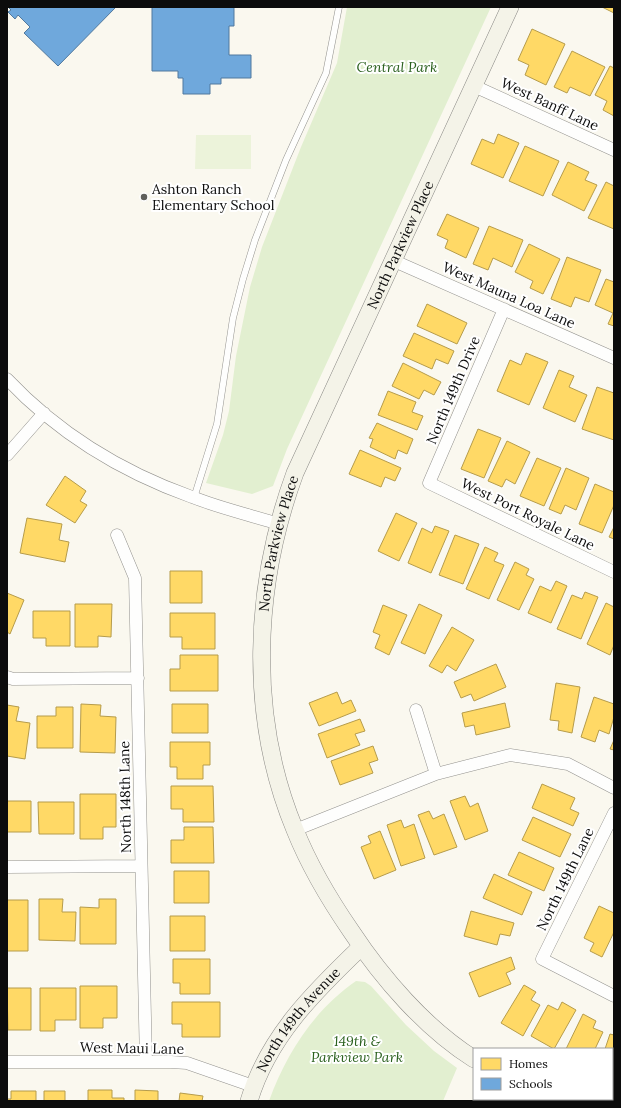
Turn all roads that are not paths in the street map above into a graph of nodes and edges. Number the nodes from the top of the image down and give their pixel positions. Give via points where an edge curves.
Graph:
1 (339, 7) edge
2 (510, 7) edge
3 (474, 86) junction
4 (614, 150) edge
5 (392, 260) junction
6 (504, 309) junction
7 (614, 358) edge
8 (7, 379) edge
9 (44, 414) junction
10 (7, 455) edge
11 (429, 483) joint
12 (194, 498) junction
13 (279, 524) junction
14 (117, 535) dead end
15 (614, 572) edge
16 (7, 678) edge
17 (138, 678) junction
18 (416, 710) dead end
19 (436, 774) junction
20 (614, 788) edge
21 (614, 813) edge
22 (295, 830) junction
23 (141, 866) junction
24 (7, 867) edge
25 (361, 947) junction
26 (614, 996) edge
27 (473, 1058) edge
28 (7, 1062) edge
29 (146, 1062) junction
30 (251, 1094) edge

1 - 12 lane via 326,73 286,160 245,271 233,318 217,424
2 - 3 street, North Parkview Place
3 - 4 street, West Banff Lane
3 - 5 street, North Parkview Place
5 - 6 street, West Mauna Loa Lane
5 - 13 street, North Parkview Place via 303,451
6 - 7 street, West Mauna Loa Lane
6 - 11 street, North 149th Drive
8 - 9 street
9 - 10 street
9 - 12 street via 110,460 147,479
11 - 15 street, West Port Royale Lane
12 - 13 street
13 - 22 street, North Parkview Place via 265,591 262,678 274,761
14 - 17 street, North 148th Lane via 135,578
16 - 17 street
17 - 23 street, North 148th Lane
18 - 19 street
19 - 20 street via 510,755 568,764
19 - 22 street
21 - 26 street, North 149th Lane via 542,959
22 - 25 street, North Parkview Place via 327,896
23 - 24 street
23 - 29 street, North 148th Lane
25 - 27 street, North Parkview Place via 377,969 421,1016
25 - 30 street, North 149th Avenue via 293,1017 278,1037
28 - 29 street, West Maui Lane
29 - 30 street, West Maui Lane via 187,1063

